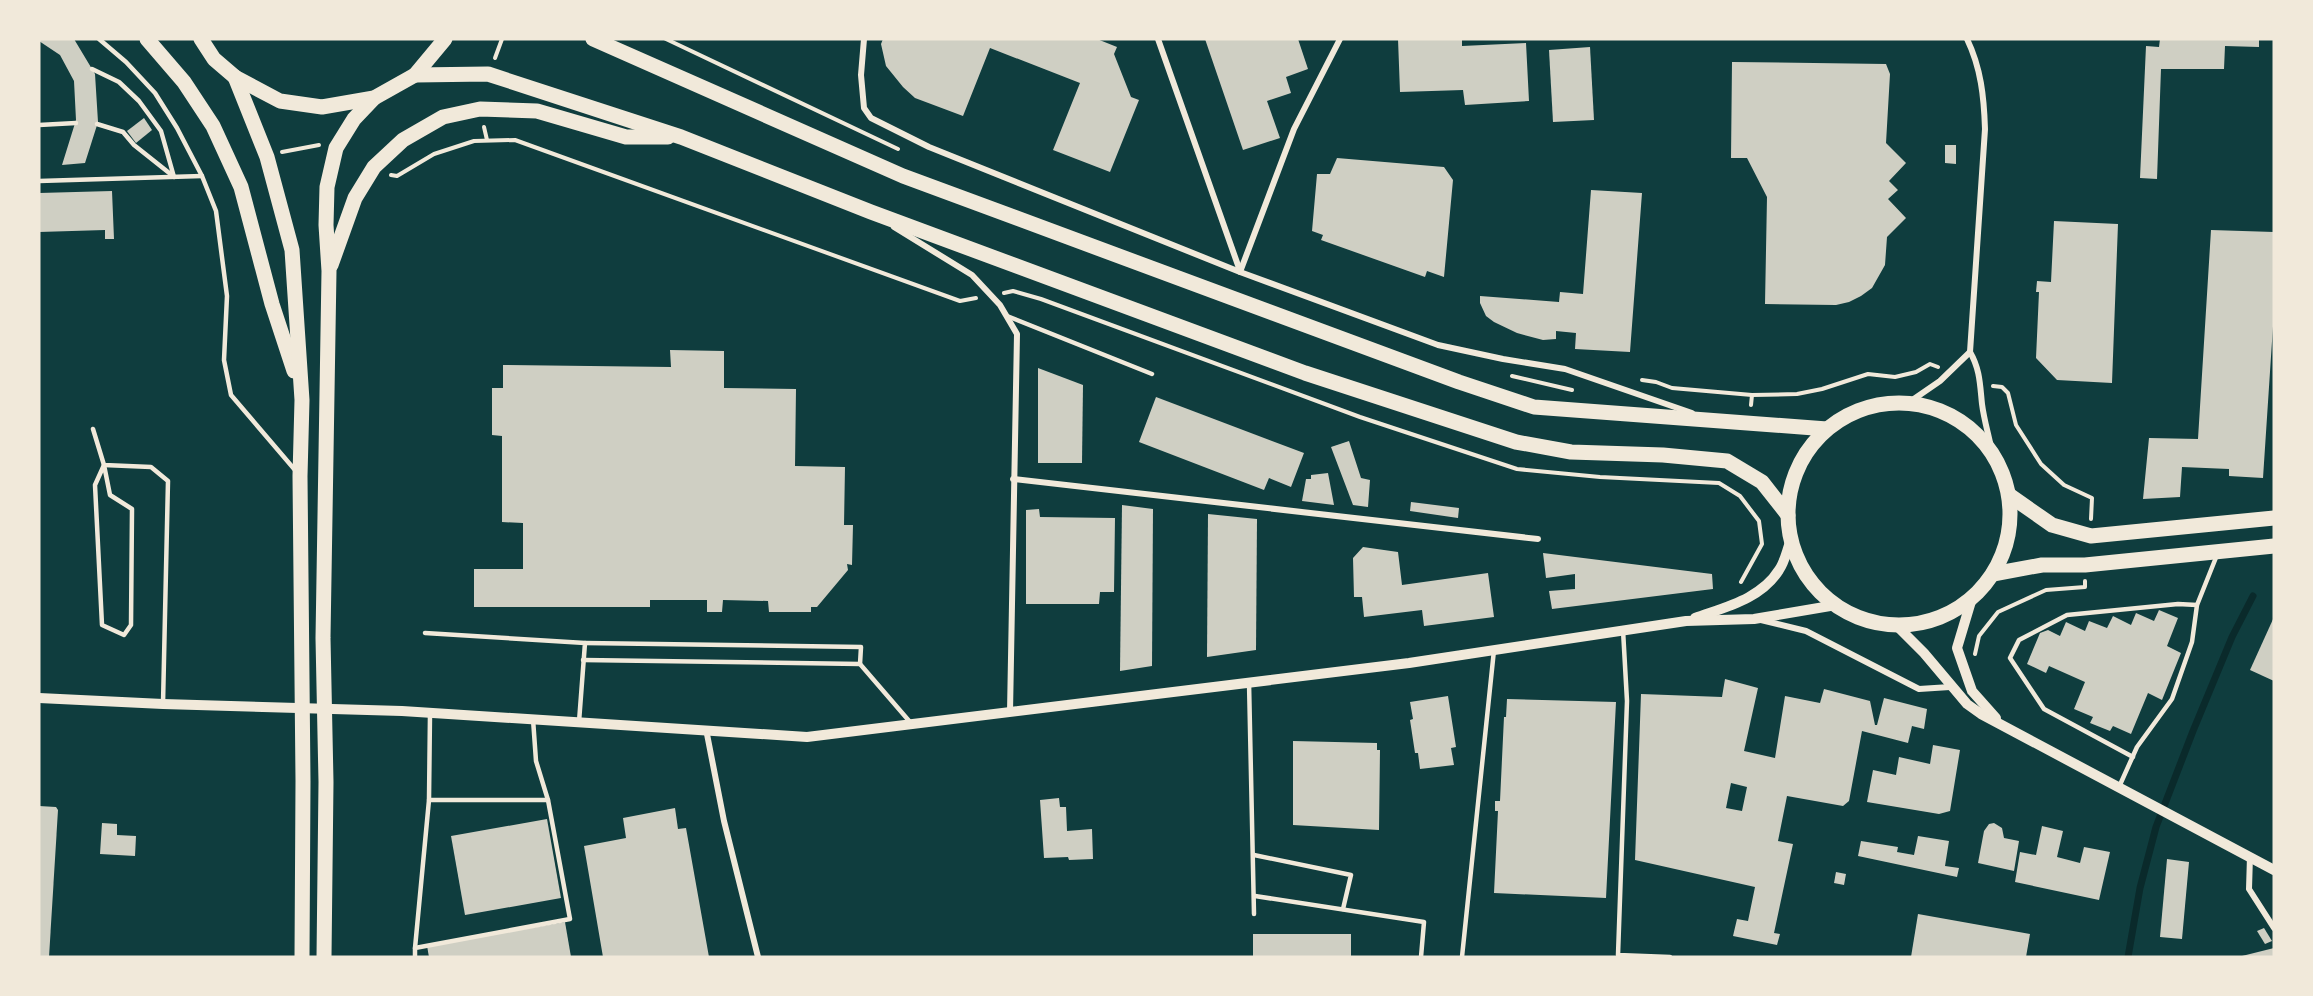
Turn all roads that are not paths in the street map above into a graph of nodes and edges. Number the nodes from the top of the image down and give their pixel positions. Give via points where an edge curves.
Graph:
1 (99, 39) edge
2 (147, 39) edge
3 (201, 39) edge
4 (445, 39) edge
5 (593, 39) edge
6 (864, 39) edge
7 (1158, 39) edge
8 (1340, 39) edge
9 (1967, 39) edge
10 (92, 69) dead end
11 (415, 75) junction
12 (235, 77) junction
13 (374, 98) junction
14 (76, 123) dead end
15 (98, 124) dead end
16 (39, 125) edge
17 (681, 137) junction
18 (202, 176) junction
19 (174, 177) junction
20 (39, 181) edge
21 (871, 212) junction
22 (329, 271) junction
23 (1240, 272) junction
24 (1007, 316) junction
25 (1970, 352) junction
26 (1152, 374) dead end
27 (302, 400) junction
28 (1908, 403) junction
29 (1714, 421) junction
30 (93, 429) dead end
31 (1827, 429) junction
32 (1992, 452) junction
33 (104, 465) junction
34 (300, 476) junction
35 (1013, 479) junction
36 (2009, 495) junction
37 (1788, 515) junction
38 (2274, 518) edge
39 (1538, 539) dead end
40 (1791, 540) junction
41 (2274, 546) edge
42 (2218, 552) junction
43 (1993, 574) junction
44 (1972, 598) junction
45 (1836, 605) junction
46 (2197, 605) junction
47 (1754, 619) junction
48 (1686, 621) junction
49 (1896, 625) junction
50 (1623, 630) junction
51 (425, 633) dead end
52 (585, 643) junction
53 (1494, 650) junction
54 (584, 660) junction
55 (860, 664) junction
56 (1249, 682) junction
57 (1950, 687) junction
58 (39, 698) edge
59 (163, 704) junction
60 (1010, 713) junction
61 (430, 714) junction
62 (532, 719) junction
63 (579, 722) junction
64 (911, 724) junction
65 (2002, 725) junction
66 (706, 729) junction
67 (2133, 757) junction
68 (2119, 787) junction
69 (429, 800) junction
70 (548, 800) junction
71 (1254, 855) junction
72 (2250, 856) junction
73 (2274, 870) edge
74 (1255, 896) junction
75 (1343, 909) junction
76 (1254, 914) dead end
77 (2274, 928) edge
78 (415, 948) junction
79 (302, 957) edge
80 (324, 957) edge
81 (415, 957) edge
82 (758, 957) edge
83 (1421, 957) edge
84 (1462, 957) edge
85 (1670, 957) edge

1 - 18 lane via 155,93
2 - 27 main road via 184,82 213,126 241,187
3 - 12 main road via 214,59
4 - 11 main road
5 - 29 main road via 903,176 1459,382 1534,407
6 - 23 street via 861,75 864,108 871,118 929,147
7 - 23 street
8 - 23 street via 1294,129
9 - 25 street via 1975,54 1984,93 1985,129
10 - 19 lane via 119,82 139,101 161,132
11 - 13 main road
11 - 17 main road via 488,74
12 - 13 main road via 290,103 322,107
12 - 27 main road via 267,157 292,250
13 - 22 main road via 354,119 336,148 327,187
14 - 16 lane
15 - 19 lane via 123,132
17 - 21 main road
17 - 22 main road via 626,137 537,111 480,109 442,117 403,140 375,167 355,198
18 - 19 lane
18 - 34 lane via 216,211 227,296 224,360 231,395
19 - 20 lane
21 - 24 street via 972,276
21 - 37 main road via 1305,373 1516,442 1571,452 1726,460 1762,482
22 - 80 main road via 323,638
23 - 29 street via 1438,345 1565,369
24 - 26 lane
24 - 35 street via 1017,334
25 - 28 street via 1940,381
25 - 32 street via 1981,384
27 - 34 main road
28 - 31 main road via 1856,411
28 - 32 main road via 1937,409 1966,425
29 - 31 main road
30 - 33 lane
31 - 37 main road via 1806,453 1792,483
32 - 36 main road
33 - 33 lane via 94,485 102,625 124,635 130,625 132,509 110,495
33 - 59 lane via 152,467 168,481
34 - 79 main road
35 - 39 street
35 - 60 street
36 - 38 main road via 2052,525 2091,536
36 - 43 main road via 2009,531
37 - 40 main road
40 - 45 main road via 1807,576
40 - 48 street via 1779,570 1762,589 1749,598
41 - 42 main road
42 - 43 main road via 2085,565 2042,565
42 - 46 lane
43 - 44 main road
44 - 49 main road via 1942,616
44 - 65 street via 1957,648 1972,691
45 - 47 street
45 - 49 main road via 1856,616
46 - 67 lane via 2192,642 2172,699
46 - 67 lane via 2067,615 2019,640 2010,658 2044,709
47 - 48 street
47 - 57 street via 1806,631 1919,689
48 - 50 street
49 - 57 street
50 - 53 street
50 - 85 lane via 1627,701 1618,955
51 - 52 lane
52 - 54 lane
52 - 55 lane via 861,647
53 - 56 street
53 - 84 lane
54 - 55 lane
54 - 63 lane
55 - 64 lane
56 - 60 street
56 - 71 lane
57 - 65 street via 1966,704
58 - 59 street
59 - 61 street
60 - 64 street
61 - 62 street
61 - 69 lane
62 - 63 street
62 - 70 lane via 536,760
63 - 66 street
64 - 66 street via 807,737
65 - 68 street
66 - 82 street
67 - 68 lane
68 - 72 street
69 - 70 lane
69 - 78 lane
70 - 78 lane via 570,919
71 - 74 lane
71 - 75 lane via 1351,875
72 - 73 street
72 - 77 street via 2249,889
74 - 75 lane
74 - 76 lane
75 - 83 lane via 1424,922
78 - 81 lane

